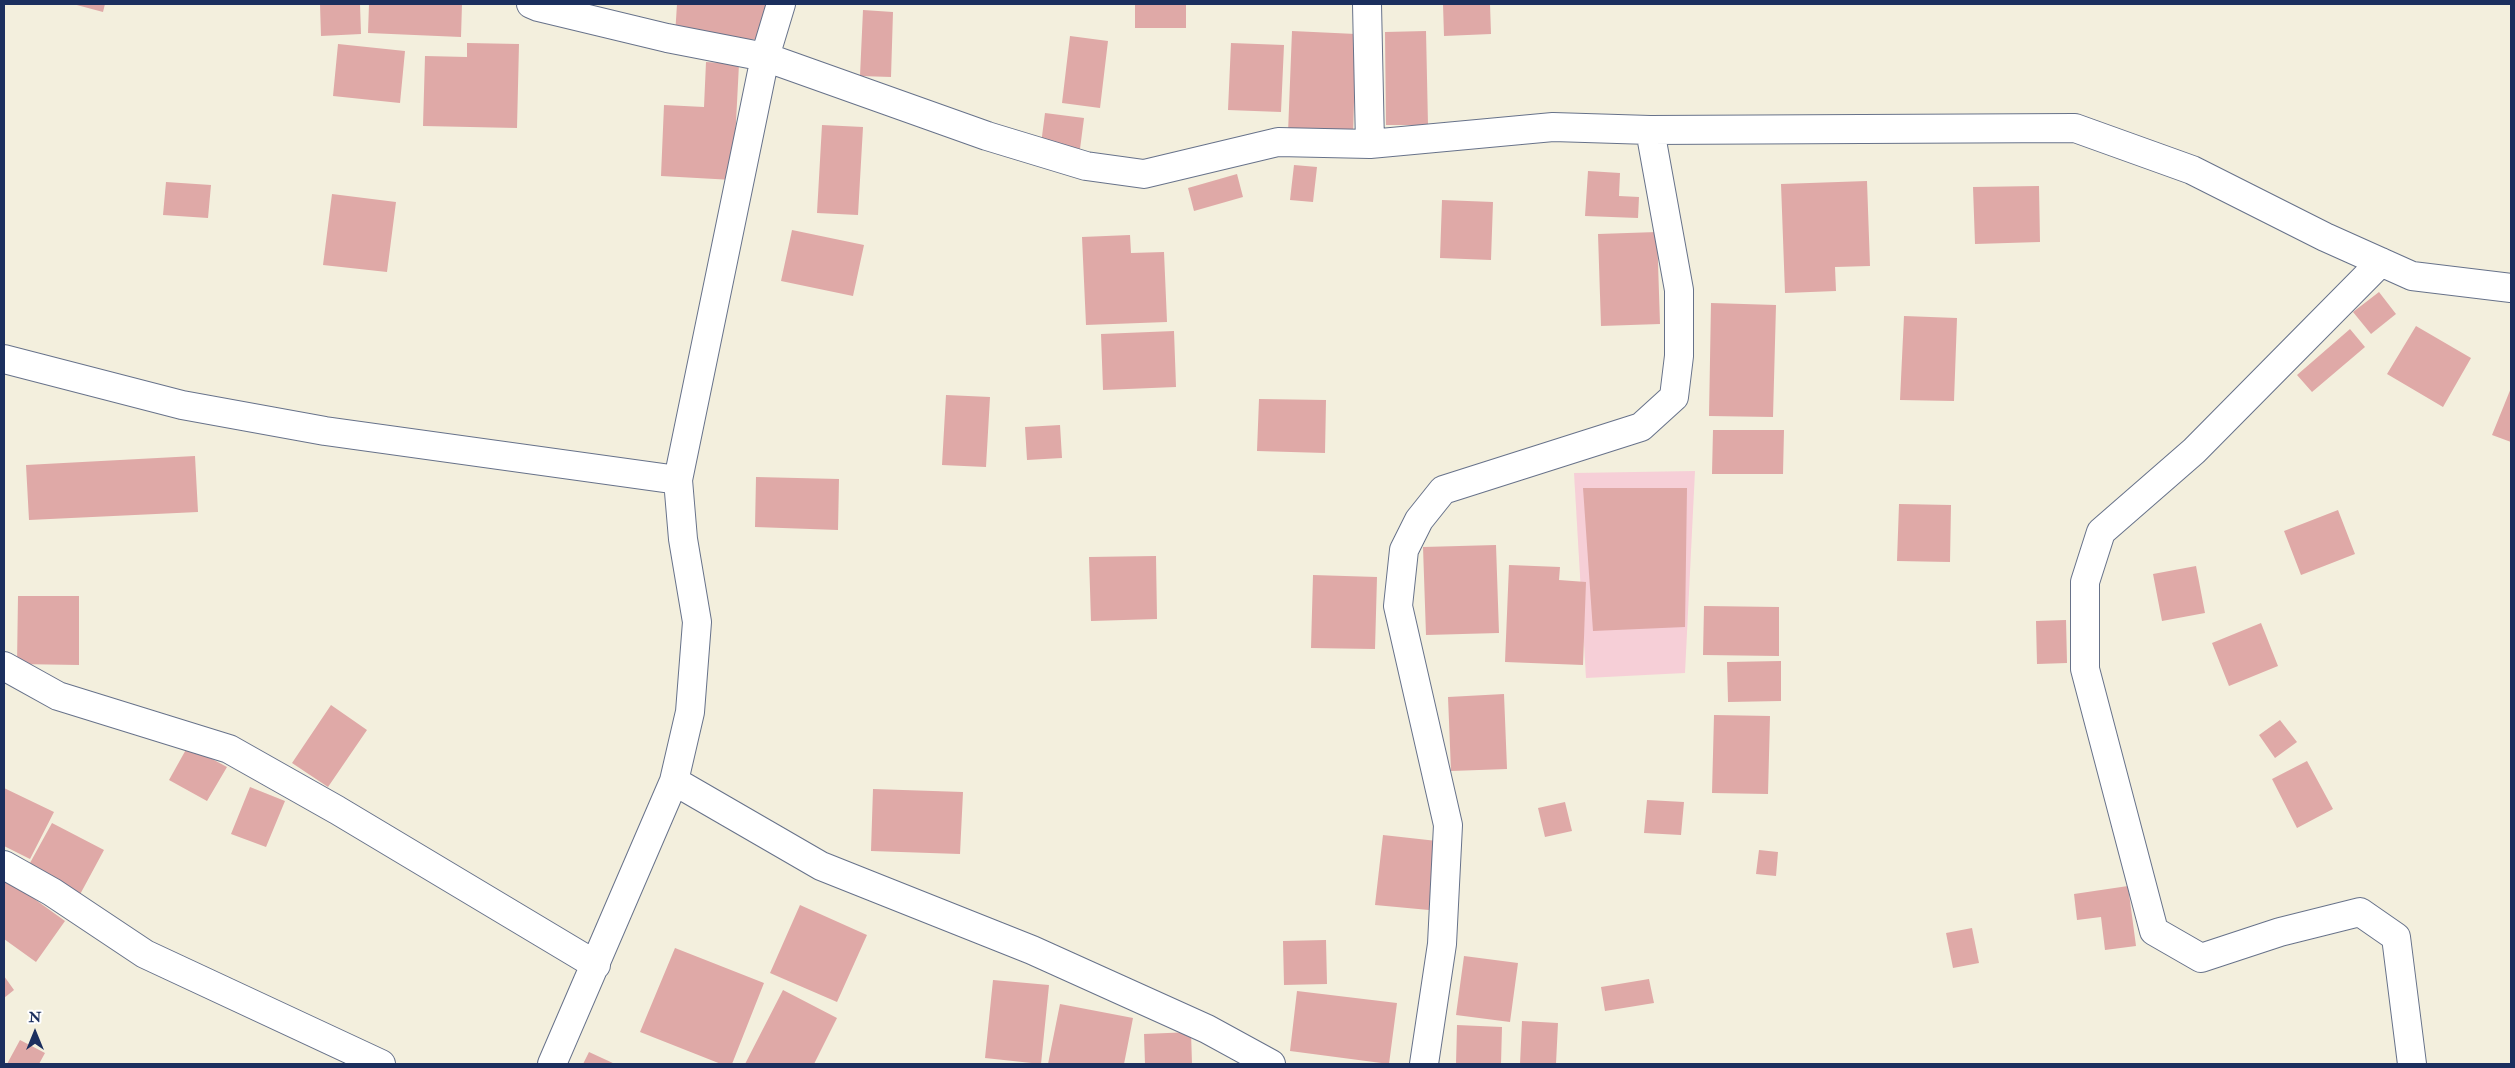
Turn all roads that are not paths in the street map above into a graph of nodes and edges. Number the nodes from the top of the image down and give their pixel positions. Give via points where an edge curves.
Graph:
1 (532, 4) edge
2 (781, 4) edge
3 (1367, 4) edge
4 (765, 57) junction
5 (1650, 130) junction
6 (1370, 144) junction
7 (2380, 262) junction
8 (2511, 288) edge
9 (4, 359) edge
10 (678, 480) junction
11 (4, 666) edge
12 (674, 781) junction
13 (4, 865) edge
14 (596, 964) junction
15 (381, 1064) edge
16 (552, 1064) edge
17 (1271, 1064) edge
18 (1424, 1064) edge
19 (2412, 1064) edge

1 - 4 street via 667,38
2 - 4 street
3 - 6 street
4 - 6 street via 987,136 1086,166 1144,174 1278,142
4 - 10 street
5 - 6 street via 1553,127
5 - 7 street via 2075,128 2192,170
5 - 18 street via 1679,290 1679,356 1674,397 1641,427 1443,490 1419,520 1404,550 1398,606 1448,825 1442,944
7 - 8 street via 2412,276
7 - 19 street via 2194,451 2100,532 2084,582 2084,669 2154,931 2201,958 2280,932 2360,912 2396,937
9 - 10 street via 182,405 306,428
10 - 12 street via 683,539 697,622 690,712
11 - 14 street via 58,696 229,749
12 - 14 street
12 - 17 street via 821,866 1032,950 1207,1029
13 - 15 street via 52,892 146,954
14 - 16 street

